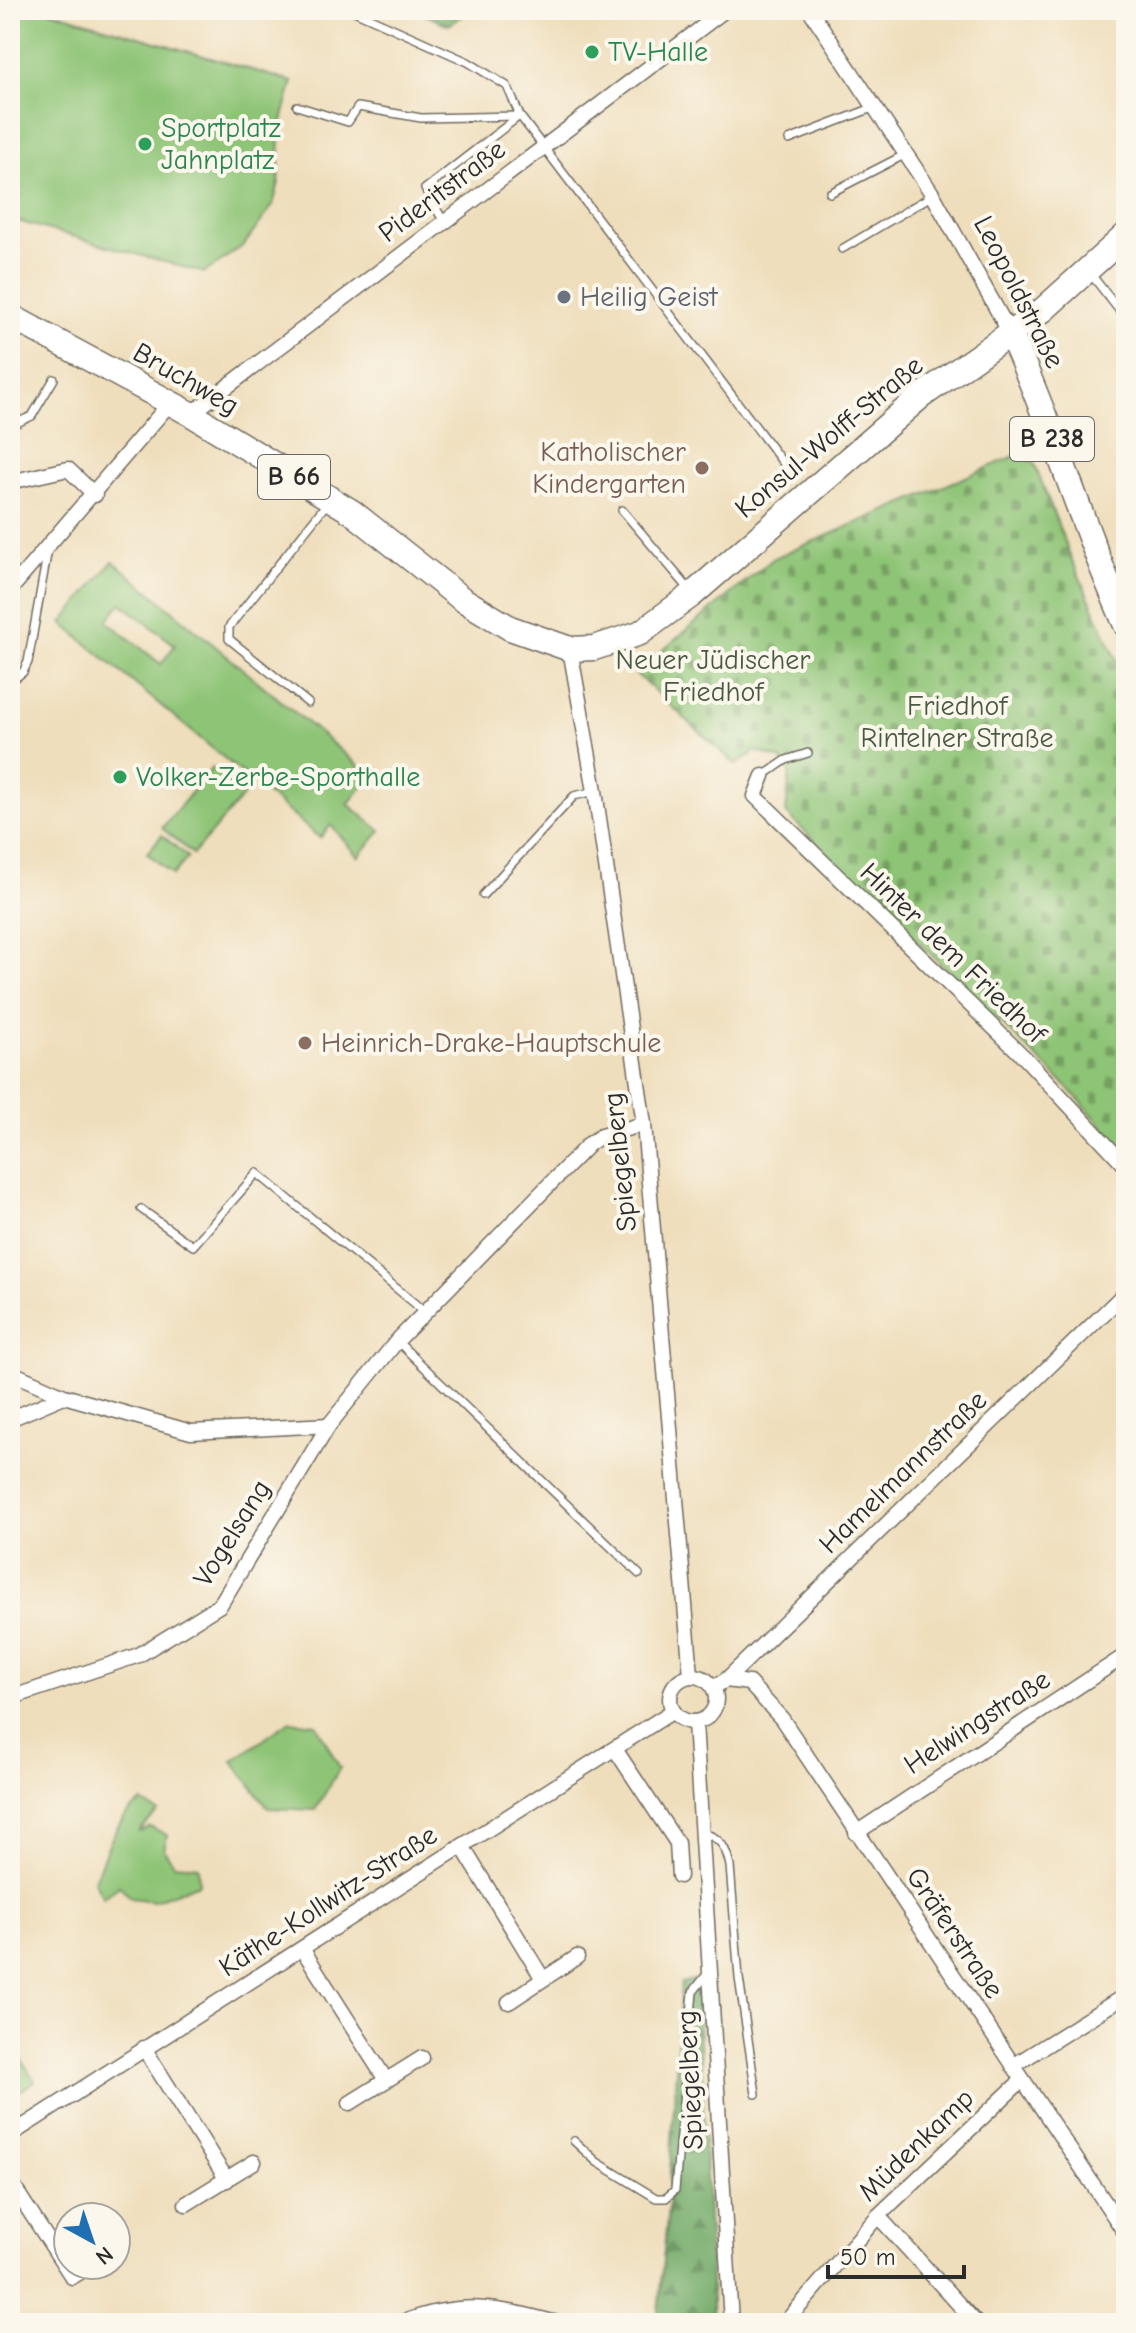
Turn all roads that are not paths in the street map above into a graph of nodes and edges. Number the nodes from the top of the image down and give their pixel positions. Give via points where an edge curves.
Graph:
1 (352, 10) edge
2 (725, 10) edge
3 (810, 10) edge
4 (297, 106) dead end
5 (875, 107) junction
6 (520, 116) junction
7 (789, 140) dead end
8 (543, 147) junction
9 (906, 154) junction
10 (830, 193) dead end
11 (933, 195) junction
12 (444, 222) junction
13 (1126, 235) edge
14 (842, 249) dead end
15 (1088, 271) junction
16 (10, 316) edge
17 (1126, 319) edge
18 (1010, 333) junction
19 (54, 379) dead end
20 (181, 409) junction
21 (10, 426) edge
22 (790, 472) dead end
23 (10, 482) edge
24 (95, 495) junction
25 (330, 499) junction
26 (622, 510) dead end
27 (48, 546) junction
28 (10, 590) edge
29 (693, 594) junction
30 (1126, 625) edge
31 (628, 639) joint
32 (570, 649) junction
33 (10, 682) edge
34 (308, 703) dead end
35 (808, 753) dead end
36 (763, 776) joint
37 (595, 791) junction
38 (483, 895) dead end
39 (644, 1124) junction
40 (1126, 1166) edge
41 (141, 1209) dead end
42 (1126, 1292) edge
43 (425, 1312) junction
44 (397, 1341) junction
45 (10, 1372) edge
46 (64, 1396) junction
47 (10, 1419) edge
48 (329, 1425) junction
49 (639, 1574) dead end
50 (1126, 1655) edge
51 (691, 1675) junction
52 (720, 1684) junction
53 (10, 1698) edge
54 (673, 1711) junction
55 (695, 1722) junction
56 (615, 1749) junction
57 (703, 1833) junction
58 (856, 1833) junction
59 (462, 1846) junction
60 (679, 1876) dead end
61 (303, 1950) junction
62 (577, 1957) dead end
63 (709, 1972) junction
64 (543, 1979) junction
65 (1126, 1995) edge
66 (509, 2002) dead end
67 (144, 2048) junction
68 (422, 2058) dead end
69 (1013, 2066) junction
70 (386, 2080) junction
71 (1022, 2080) junction
72 (756, 2094) dead end
73 (350, 2103) dead end
74 (10, 2135) edge
75 (574, 2141) dead end
76 (254, 2162) dead end
77 (227, 2180) junction
78 (10, 2181) edge
79 (186, 2204) dead end
80 (878, 2216) junction
81 (1126, 2234) edge
82 (52, 2246) edge
83 (401, 2323) edge
84 (557, 2323) edge
85 (731, 2323) edge
86 (785, 2323) edge
87 (976, 2323) edge

1 - 6 lane via 468,62 507,86
2 - 8 street, Pideritstraße
3 - 5 street, Leopoldstraße
4 - 6 lane via 348,122 358,107 421,118
5 - 7 lane
5 - 9 street, Leopoldstraße
6 - 8 lane
6 - 12 lane via 425,189
8 - 12 street, Pideritstraße
8 - 22 lane
9 - 10 lane
9 - 11 street, Leopoldstraße
11 - 14 lane
11 - 18 street, Leopoldstraße
12 - 20 street, Pideritstraße
13 - 15 main road, Konsul-Wolff-Straße
15 - 17 lane
15 - 18 main road, Konsul-Wolff-Straße
16 - 20 main road, Bruchweg / B 66
18 - 29 main road, Konsul-Wolff-Straße / B 66 via 937,383
18 - 30 main road, Leopoldstraße / B 238
19 - 21 lane via 32,416
20 - 24 street, Pideritstraße
20 - 25 main road, Bruchweg / B 66
23 - 24 street via 68,469
24 - 27 street, Pideritstraße
25 - 32 main road, Bruchweg / B 66 via 462,599 510,628
25 - 34 lane via 229,627 229,639
26 - 29 lane
27 - 28 street, Pideritstraße
27 - 33 lane via 28,662
29 - 31 main road, Konsul-Wolff-Straße / B 66
31 - 32 main road, Bruchweg / B 66
32 - 37 street, Spiegelberg
35 - 36 lane
36 - 40 street, Hinter dem Friedhof via 755,796 1026,1059
37 - 38 lane via 574,796
37 - 39 street, Spiegelberg
39 - 43 street, Vogelsang via 589,1144
39 - 51 street, Spiegelberg
41 - 43 lane via 193,1246 257,1173
42 - 52 street, Hamelmannstraße
43 - 44 street, Vogelsang
44 - 48 street, Vogelsang
44 - 49 lane
45 - 46 street
46 - 47 street
46 - 48 street via 191,1432
48 - 53 street, Vogelsang via 220,1605 139,1655
50 - 58 street, Helwingstraße
51 - 52 street
51 - 54 street via 675,1683
52 - 55 street via 714,1710
52 - 58 street, Gräferstraße via 749,1683 782,1719
54 - 55 street
54 - 56 street, Käthe-Kollwitz-Straße
55 - 57 street, Spiegelberg
56 - 59 street, Käthe-Kollwitz-Straße
56 - 60 street via 677,1843
57 - 63 street, Spiegelberg
57 - 72 lane, Spiegelberg via 717,1837 730,1866
58 - 69 street, Gräferstraße
59 - 61 street, Käthe-Kollwitz-Straße
59 - 64 street
61 - 67 street, Käthe-Kollwitz-Straße
61 - 70 street
62 - 64 street
63 - 75 lane via 693,1992 675,2190 656,2198 597,2162
63 - 85 street, Spiegelberg
64 - 66 street
65 - 69 street
67 - 74 street, Käthe-Kollwitz-Straße
67 - 77 street
68 - 70 street
69 - 71 street, Gräferstraße
70 - 73 street
71 - 80 street, Müdenkamp
71 - 81 street, Gräferstraße
76 - 77 street
77 - 79 street
78 - 82 street
80 - 86 street, Müdenkamp
80 - 87 street
83 - 84 street via 443,2310 486,2306

